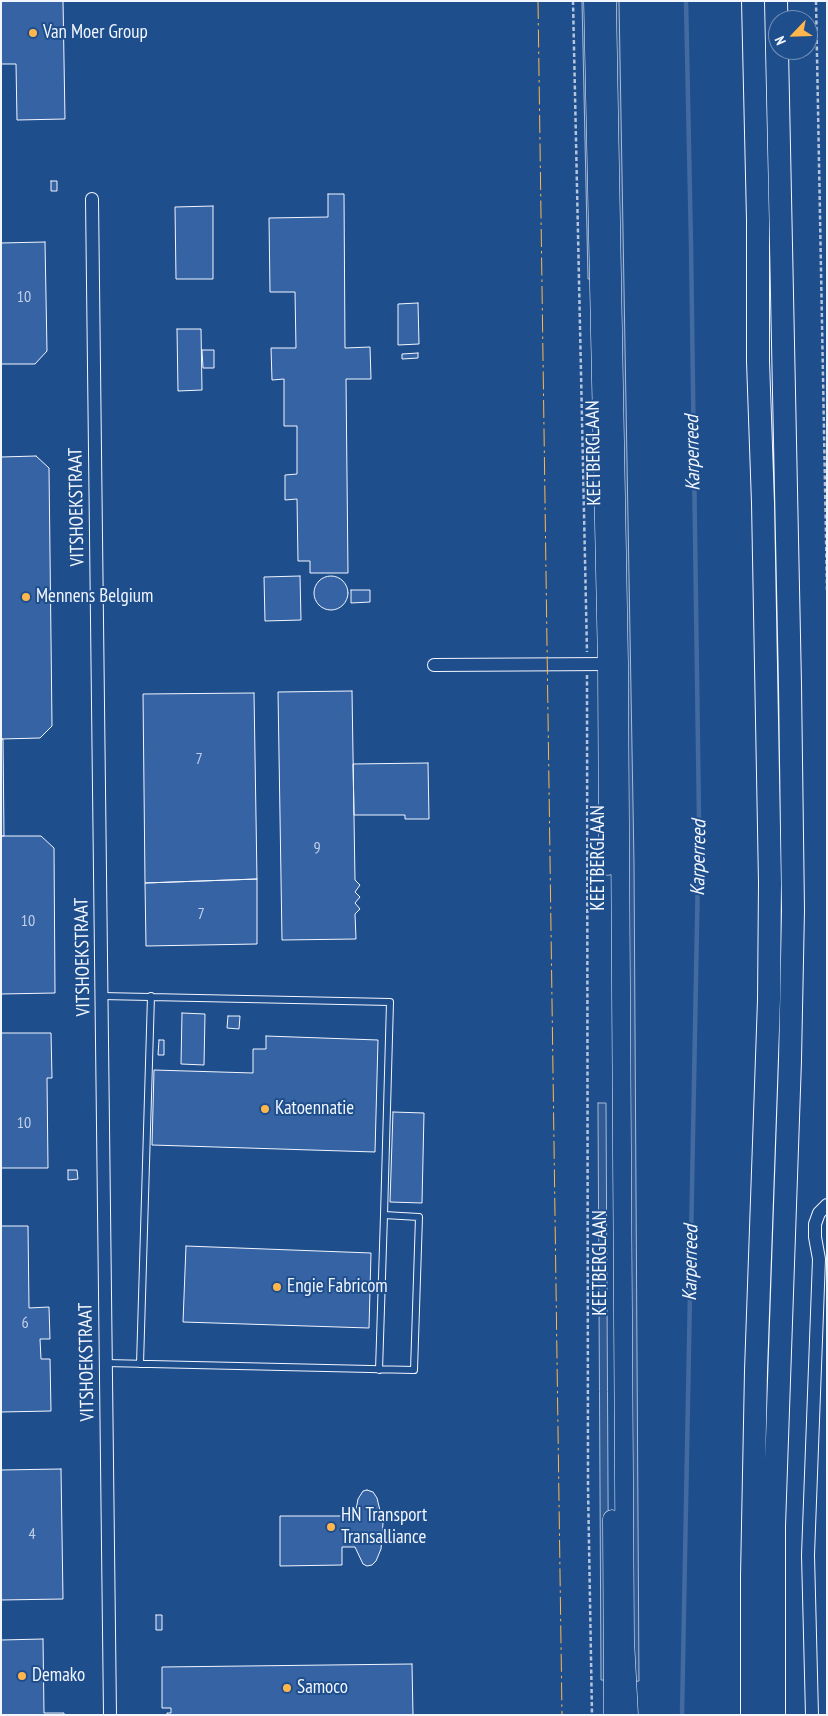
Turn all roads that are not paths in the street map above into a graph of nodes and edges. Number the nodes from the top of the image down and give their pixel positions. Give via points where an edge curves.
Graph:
1 (593, 1) edge
2 (607, 1) edge
3 (753, 1) edge
4 (776, 1) edge
5 (92, 199) dead end
6 (607, 664) junction
7 (434, 665) dead end
8 (102, 996) junction
9 (151, 996) junction
10 (827, 1205) edge
11 (384, 1216) junction
12 (106, 1364) junction
13 (140, 1364) junction
14 (379, 1370) junction
15 (110, 1715) edge
16 (612, 1715) edge
17 (629, 1715) edge
18 (752, 1715) edge
19 (774, 1715) edge
20 (812, 1715) edge

1 - 6 main road, KEETBERGLAAN
2 - 17 main road, KEETBERGLAAN via 619,653 625,1611
3 - 18 highway via 770,893 756,1371
4 - 19 highway via 792,910 774,1526
5 - 8 street, VITSHOEKSTRAAT
6 - 7 street
6 - 16 main road, KEETBERGLAAN
8 - 9 lane
8 - 12 street, VITSHOEKSTRAAT
9 - 11 lane via 390,1002
9 - 13 lane
10 - 20 street via 815,1224 819,1259 808,1555
11 - 14 lane
11 - 14 lane via 419,1217 415,1361 414,1370
12 - 13 lane
12 - 15 street, VITSHOEKSTRAAT
13 - 14 lane

